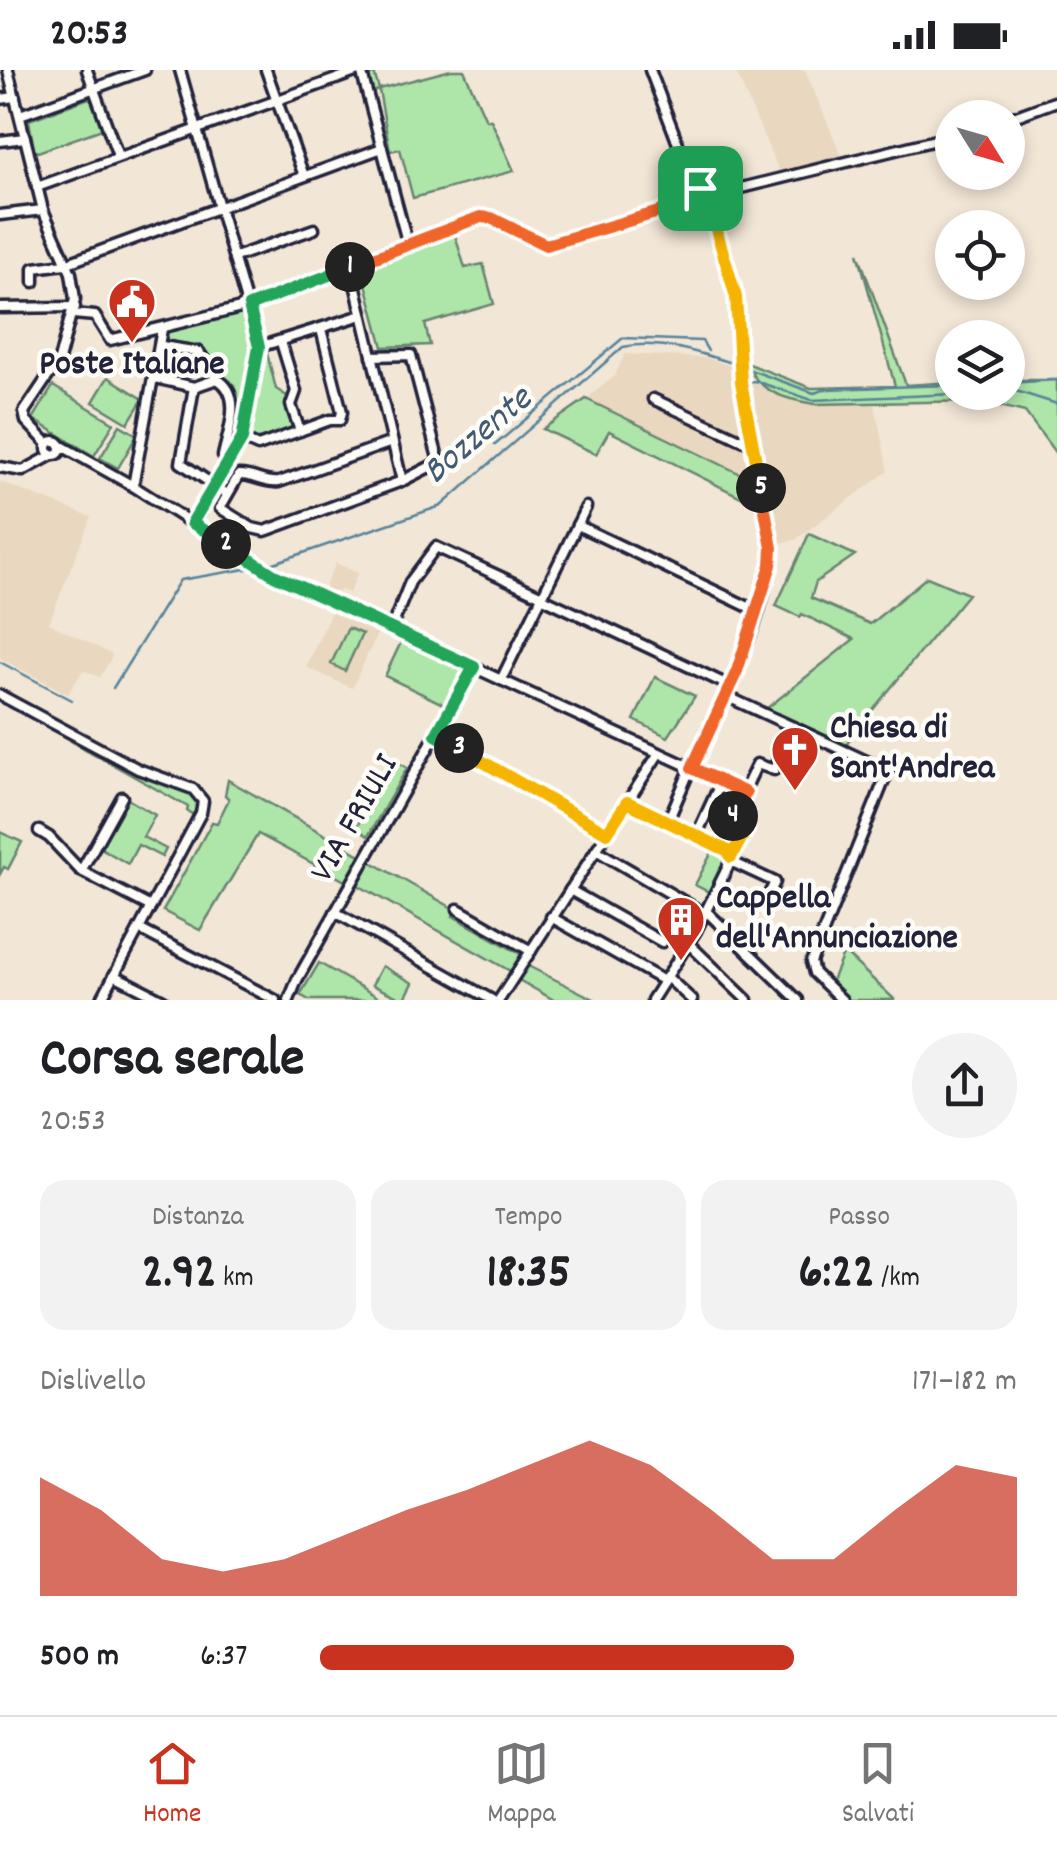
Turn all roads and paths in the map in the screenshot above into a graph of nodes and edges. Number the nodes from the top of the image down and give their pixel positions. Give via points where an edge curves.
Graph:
1 (8, 70) edge
2 (87, 70) edge
3 (145, 70) edge
4 (180, 70) edge
5 (266, 70) edge
6 (361, 70) edge
7 (650, 70) edge
8 (94, 89) junction
9 (15, 97) junction
10 (0, 99) edge
11 (277, 99) junction
12 (1057, 101) edge
13 (1025, 113) edge
14 (20, 115) junction
15 (197, 129) junction
16 (25, 138) junction
17 (935, 140) edge
18 (0, 141) edge
19 (382, 148) junction
20 (118, 156) junction
21 (304, 176) junction
22 (37, 187) junction
23 (696, 192) junction
24 (717, 194) junction
25 (693, 202) junction
26 (219, 206) junction
27 (42, 210) junction
28 (711, 212) junction
29 (0, 215) edge
30 (314, 229) dead end
31 (408, 245) junction
32 (235, 257) junction
33 (68, 263) junction
34 (350, 267) junction
35 (34, 282) dead end
36 (249, 306) junction
37 (0, 308) edge
38 (74, 310) junction
39 (362, 315) junction
40 (162, 329) junction
41 (321, 329) junction
42 (281, 342) junction
43 (162, 346) junction
44 (259, 347) junction
45 (372, 356) junction
46 (155, 378) junction
47 (217, 379) junction
48 (194, 387) junction
49 (652, 400) dead end
50 (300, 431) junction
51 (242, 439) junction
52 (392, 442) junction
53 (754, 446) junction
54 (53, 450) junction
55 (230, 464) junction
56 (0, 467) edge
57 (402, 481) junction
58 (134, 486) junction
59 (215, 487) junction
60 (226, 494) junction
61 (586, 508) dead end
62 (192, 523) junction
63 (577, 524) junction
64 (542, 596) junction
65 (757, 611) junction
66 (390, 628) junction
67 (474, 667) junction
68 (501, 680) junction
69 (728, 691) junction
70 (0, 695) edge
71 (794, 727) junction
72 (436, 735) junction
73 (659, 752) junction
74 (692, 768) junction
75 (721, 782) junction
76 (746, 793) junction
77 (122, 797) dead end
78 (627, 802) junction
79 (668, 821) junction
80 (39, 831) dead end
81 (607, 833) junction
82 (696, 836) junction
83 (596, 850) junction
84 (730, 859) junction
85 (82, 871) junction
86 (570, 890) junction
87 (766, 900) dead end
88 (151, 907) junction
89 (458, 909) dead end
90 (335, 912) junction
91 (706, 913) junction
92 (551, 918) junction
93 (139, 929) junction
94 (662, 942) dead end
95 (688, 943) junction
96 (531, 951) junction
97 (114, 975) junction
98 (666, 979) junction
99 (101, 1000) edge
100 (162, 1000) edge
101 (275, 1000) edge
102 (290, 1000) edge
103 (496, 1000) edge
104 (652, 1000) edge
105 (692, 1000) edge
106 (746, 1000) edge
107 (798, 1000) edge
108 (842, 1000) edge

1 - 9 street
2 - 8 street
3 - 8 street
4 - 15 street
5 - 11 street
6 - 11 street
6 - 19 street
7 - 23 street
8 - 14 street
8 - 20 street
9 - 10 street
9 - 14 street
11 - 15 street
11 - 21 street
12 - 13 street
14 - 16 street
15 - 20 street
15 - 26 street
16 - 18 street
16 - 22 street
17 - 24 street
19 - 21 street
19 - 31 street
20 - 22 street
21 - 26 street
22 - 27 street
23 - 24 street via 709,188
23 - 25 street
24 - 28 street
25 - 28 street
25 - 31 street via 546,245 486,216
26 - 32 street
26 - 33 street
27 - 29 street
27 - 33 street
28 - 53 street via 736,297 741,382
30 - 32 street
31 - 34 street
32 - 36 street
33 - 35 street via 34,268
33 - 38 street
34 - 36 street
34 - 39 street
36 - 40 street
36 - 44 street
37 - 38 street
38 - 40 street via 91,314 108,340
38 - 54 street via 59,360 24,412
39 - 41 street
39 - 45 street
40 - 43 street
41 - 42 street
41 - 50 street via 342,412 340,420
42 - 44 street
42 - 50 street
43 - 46 street
43 - 47 street via 200,352
44 - 51 street
45 - 52 street
45 - 57 street via 411,355 440,459
46 - 48 street
46 - 58 street
47 - 48 street
47 - 55 street via 234,401 224,456
48 - 59 street via 181,463
49 - 53 street
50 - 51 street via 258,446
51 - 55 street
52 - 57 street
52 - 60 street via 279,482 242,474
53 - 65 street via 772,548
54 - 56 street via 21,472
54 - 58 street via 75,454
55 - 59 street
57 - 60 street via 265,531 223,511
58 - 62 street
59 - 60 street
59 - 62 street
61 - 63 street
62 - 66 street via 261,567
63 - 64 street
63 - 65 street
64 - 66 street via 436,547 410,582
64 - 68 street
64 - 69 street
65 - 69 street
66 - 67 street
67 - 68 street
67 - 72 street, VIA FRIULI
68 - 73 street
69 - 71 street
69 - 74 street
70 - 88 street via 201,796 201,813
71 - 76 street via 774,770 758,764
71 - 108 street via 888,771 810,962
72 - 81 street
72 - 90 street, VIA FRIULI
73 - 74 street
73 - 78 street
74 - 75 street
74 - 79 street
75 - 76 street
75 - 82 street
76 - 84 street via 730,822 746,830
77 - 85 street
78 - 79 street
78 - 81 street
79 - 82 street
80 - 85 street
81 - 83 street
82 - 84 street via 728,851
83 - 86 street
83 - 91 street
84 - 87 street via 775,882
84 - 91 street
85 - 88 street
86 - 92 street
86 - 94 street
88 - 93 street
89 - 96 street
90 - 102 street, VIA FRIULI
90 - 103 street
91 - 95 street
91 - 107 street
92 - 96 street
92 - 98 street
93 - 97 street
93 - 101 street
95 - 98 street
95 - 106 street
96 - 103 street
97 - 99 street
97 - 100 street
98 - 104 street
98 - 105 street

